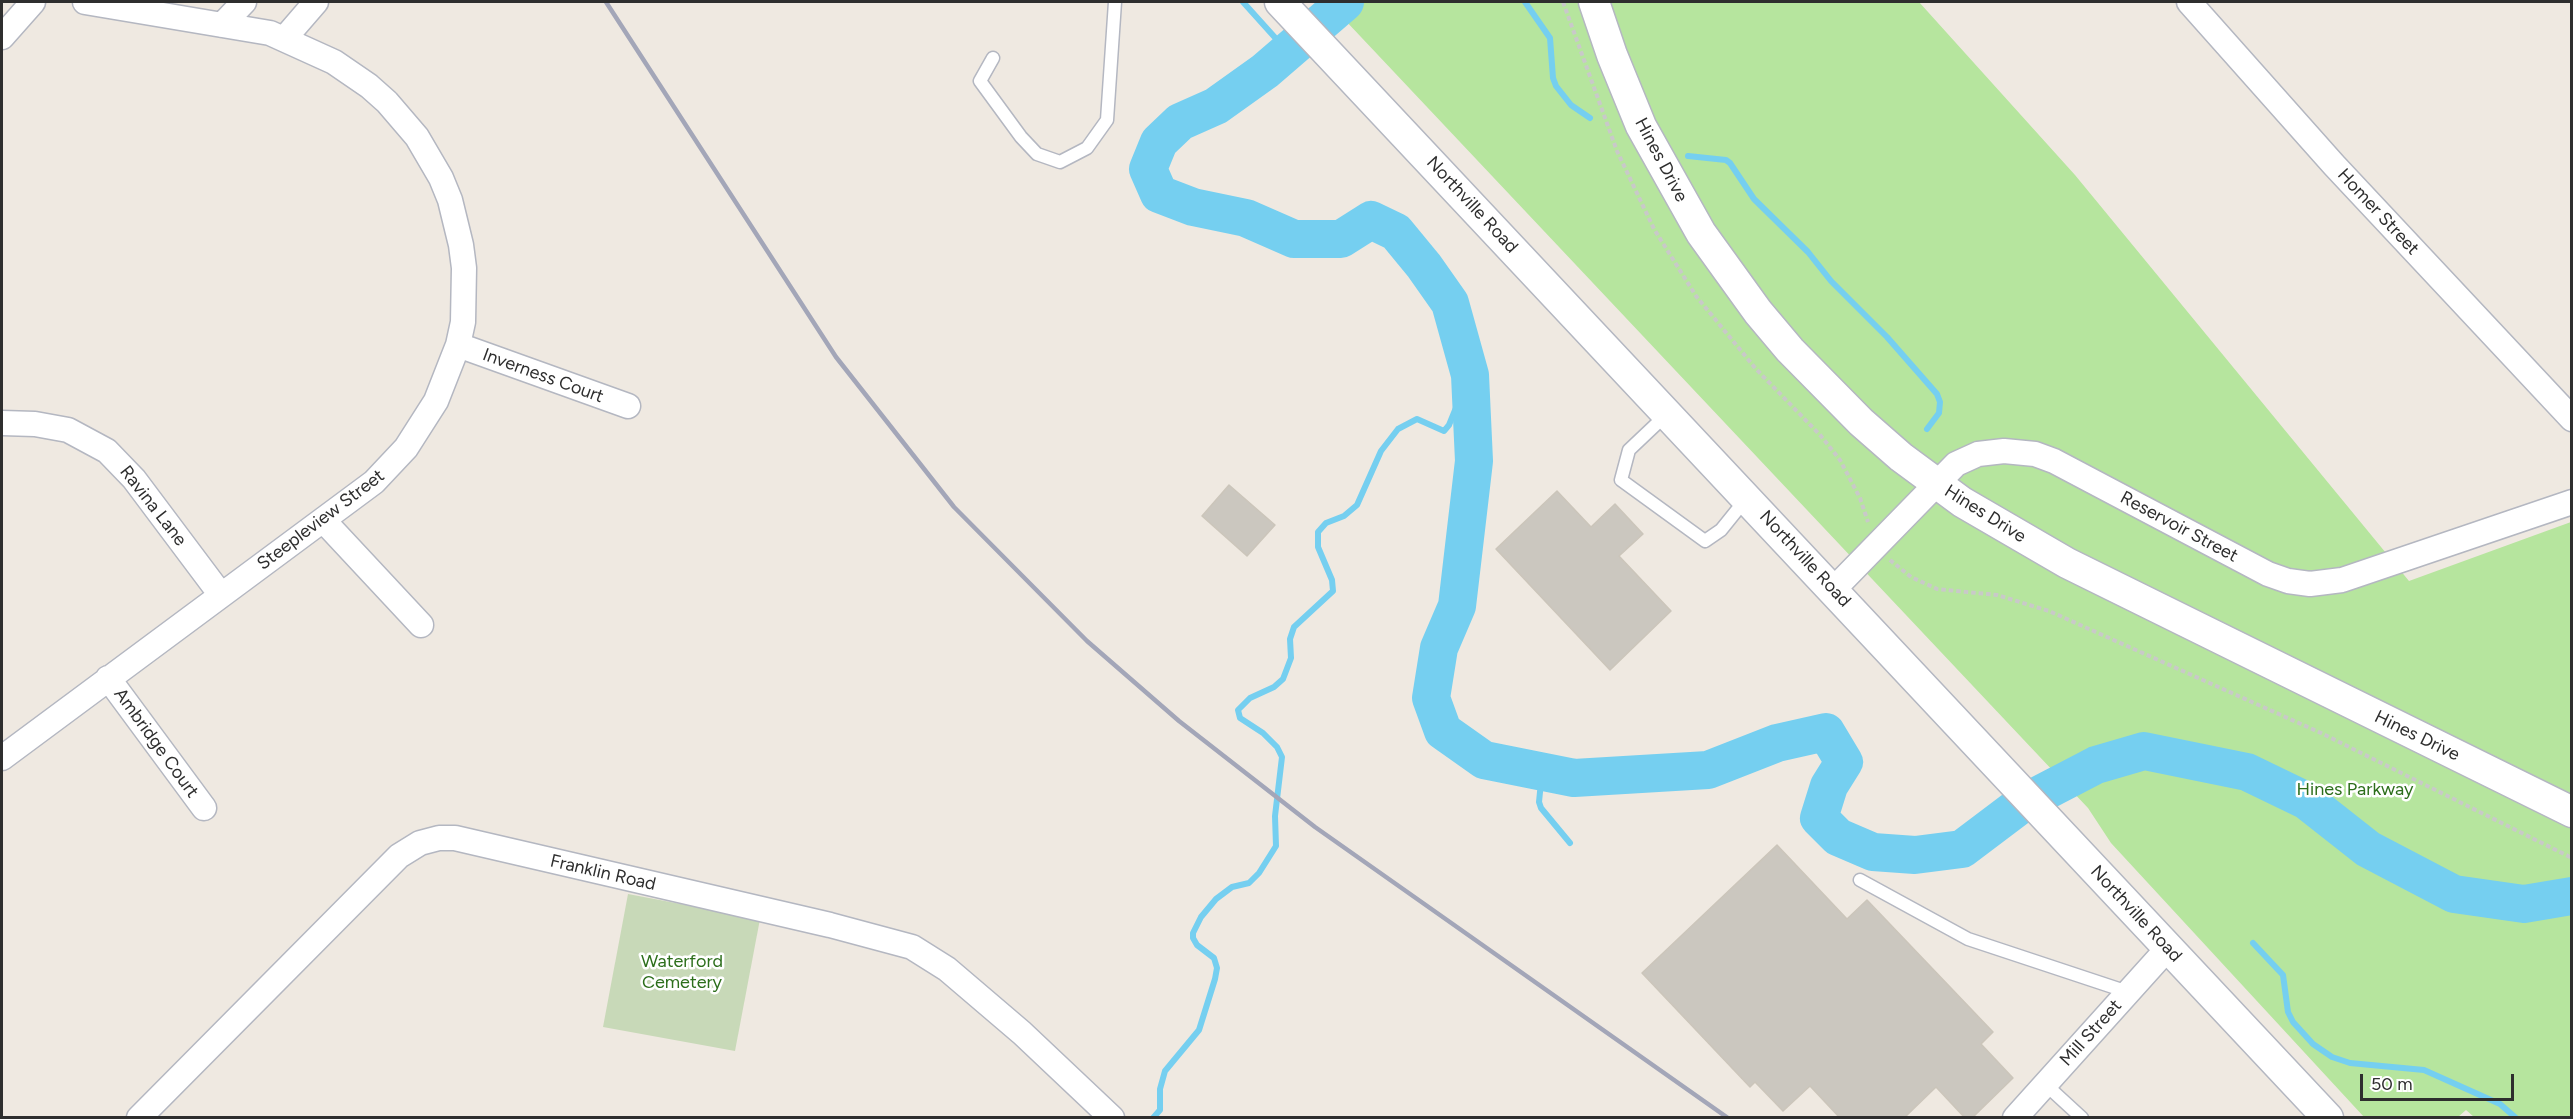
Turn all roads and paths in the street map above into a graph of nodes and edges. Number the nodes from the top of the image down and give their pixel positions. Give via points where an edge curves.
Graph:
1 (33, 2) edge
2 (85, 2) edge
3 (244, 2) edge
4 (316, 2) edge
5 (1115, 2) edge
6 (1280, 2) edge
7 (1594, 2) edge
8 (2189, 2) edge
9 (222, 25) junction
10 (2, 37) edge
11 (284, 39) junction
12 (993, 58) dead end
13 (458, 345) junction
14 (628, 406) dead end
15 (1668, 413) junction
16 (2571, 419) edge
17 (2, 423) edge
18 (1938, 484) junction
19 (1747, 498) junction
20 (2571, 502) edge
21 (323, 520) junction
22 (1833, 590) junction
23 (221, 595) junction
24 (421, 625) dead end
25 (108, 678) junction
26 (2, 758) edge
27 (204, 808) dead end
28 (2571, 812) edge
29 (1860, 880) dead end
30 (2168, 948) junction
31 (2128, 992) junction
32 (2045, 1084) junction
33 (139, 1118) edge
34 (1112, 1118) edge
35 (2015, 1118) edge
36 (2082, 1118) edge
37 (2328, 1118) edge

1 - 10 street
2 - 9 street, Steepleview Street
3 - 9 street
4 - 11 street
5 - 12 lane via 1107,120 1087,148 1060,162 1037,154 980,81
6 - 15 street, Northville Road
7 - 18 street, Hines Drive via 1641,126 1677,194 1726,271 1824,386 1901,457
8 - 16 street, Homer Street via 2342,174
9 - 11 street, Steepleview Street
11 - 13 street, Steepleview Street via 334,62 369,86 403,119 430,157 450,200 461,245 465,291
13 - 14 street, Inverness Court
13 - 21 street, Steepleview Street via 436,402 406,448 374,482
15 - 19 street, Northville Road
15 - 19 lane via 1629,450 1621,480 1705,541 1721,530
17 - 23 street, Ravina Lane via 52,426 88,439 107,451 134,479
18 - 20 street, Reservoir Street via 1956,464 1978,454 2035,454 2054,460 2268,574 2310,584 2342,580
18 - 22 street, Reservoir Street
18 - 28 street, Hines Drive via 1991,520 2067,562
19 - 22 street, Northville Road
21 - 23 street, Steepleview Street
21 - 24 street
22 - 30 street, Northville Road
23 - 25 street, Steepleview Street
25 - 26 street, Steepleview Street
25 - 27 street, Ambridge Court
29 - 31 lane via 1968,939
30 - 31 street, Mill Street
30 - 37 street, Northville Road
31 - 32 street, Mill Street
32 - 35 street, Mill Street
32 - 36 lane
33 - 34 street, Franklin Road via 399,856 420,843 439,838 455,838 912,947 956,976

